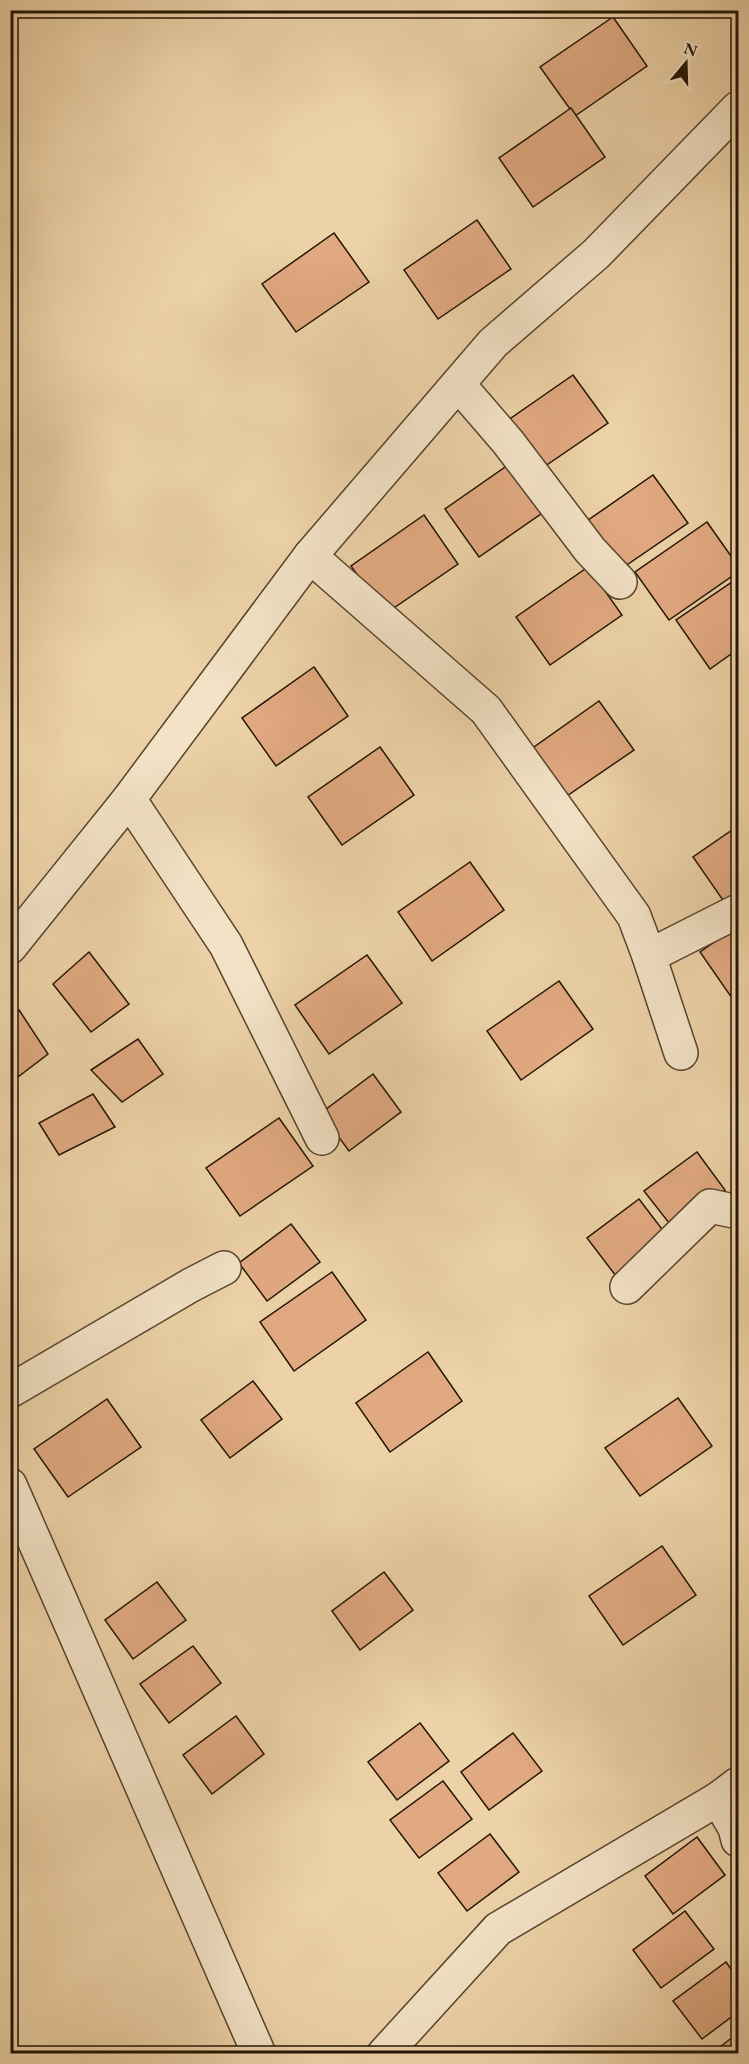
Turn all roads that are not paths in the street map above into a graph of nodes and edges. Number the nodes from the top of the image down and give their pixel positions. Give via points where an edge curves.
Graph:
1 (738, 108) edge
2 (458, 384) junction
3 (310, 556) junction
4 (621, 582) dead end
5 (129, 799) junction
6 (738, 911) edge
7 (10, 947) edge
8 (649, 956) junction
9 (681, 1053) dead end
10 (322, 1138) dead end
11 (738, 1212) edge
12 (224, 1268) dead end
13 (627, 1287) dead end
14 (10, 1391) edge
15 (10, 1485) edge
16 (728, 1791) edge
17 (738, 1840) edge
18 (259, 2054) edge
19 (384, 2054) edge

1 - 2 street via 596,254 493,343
2 - 3 street
2 - 4 street via 508,442 590,550
3 - 5 street
3 - 8 street via 486,710 634,916
5 - 7 street
5 - 10 street via 226,945
6 - 8 street
8 - 9 street
11 - 13 street via 710,1206
12 - 14 street
15 - 18 street
16 - 17 street
16 - 19 street via 498,1929

